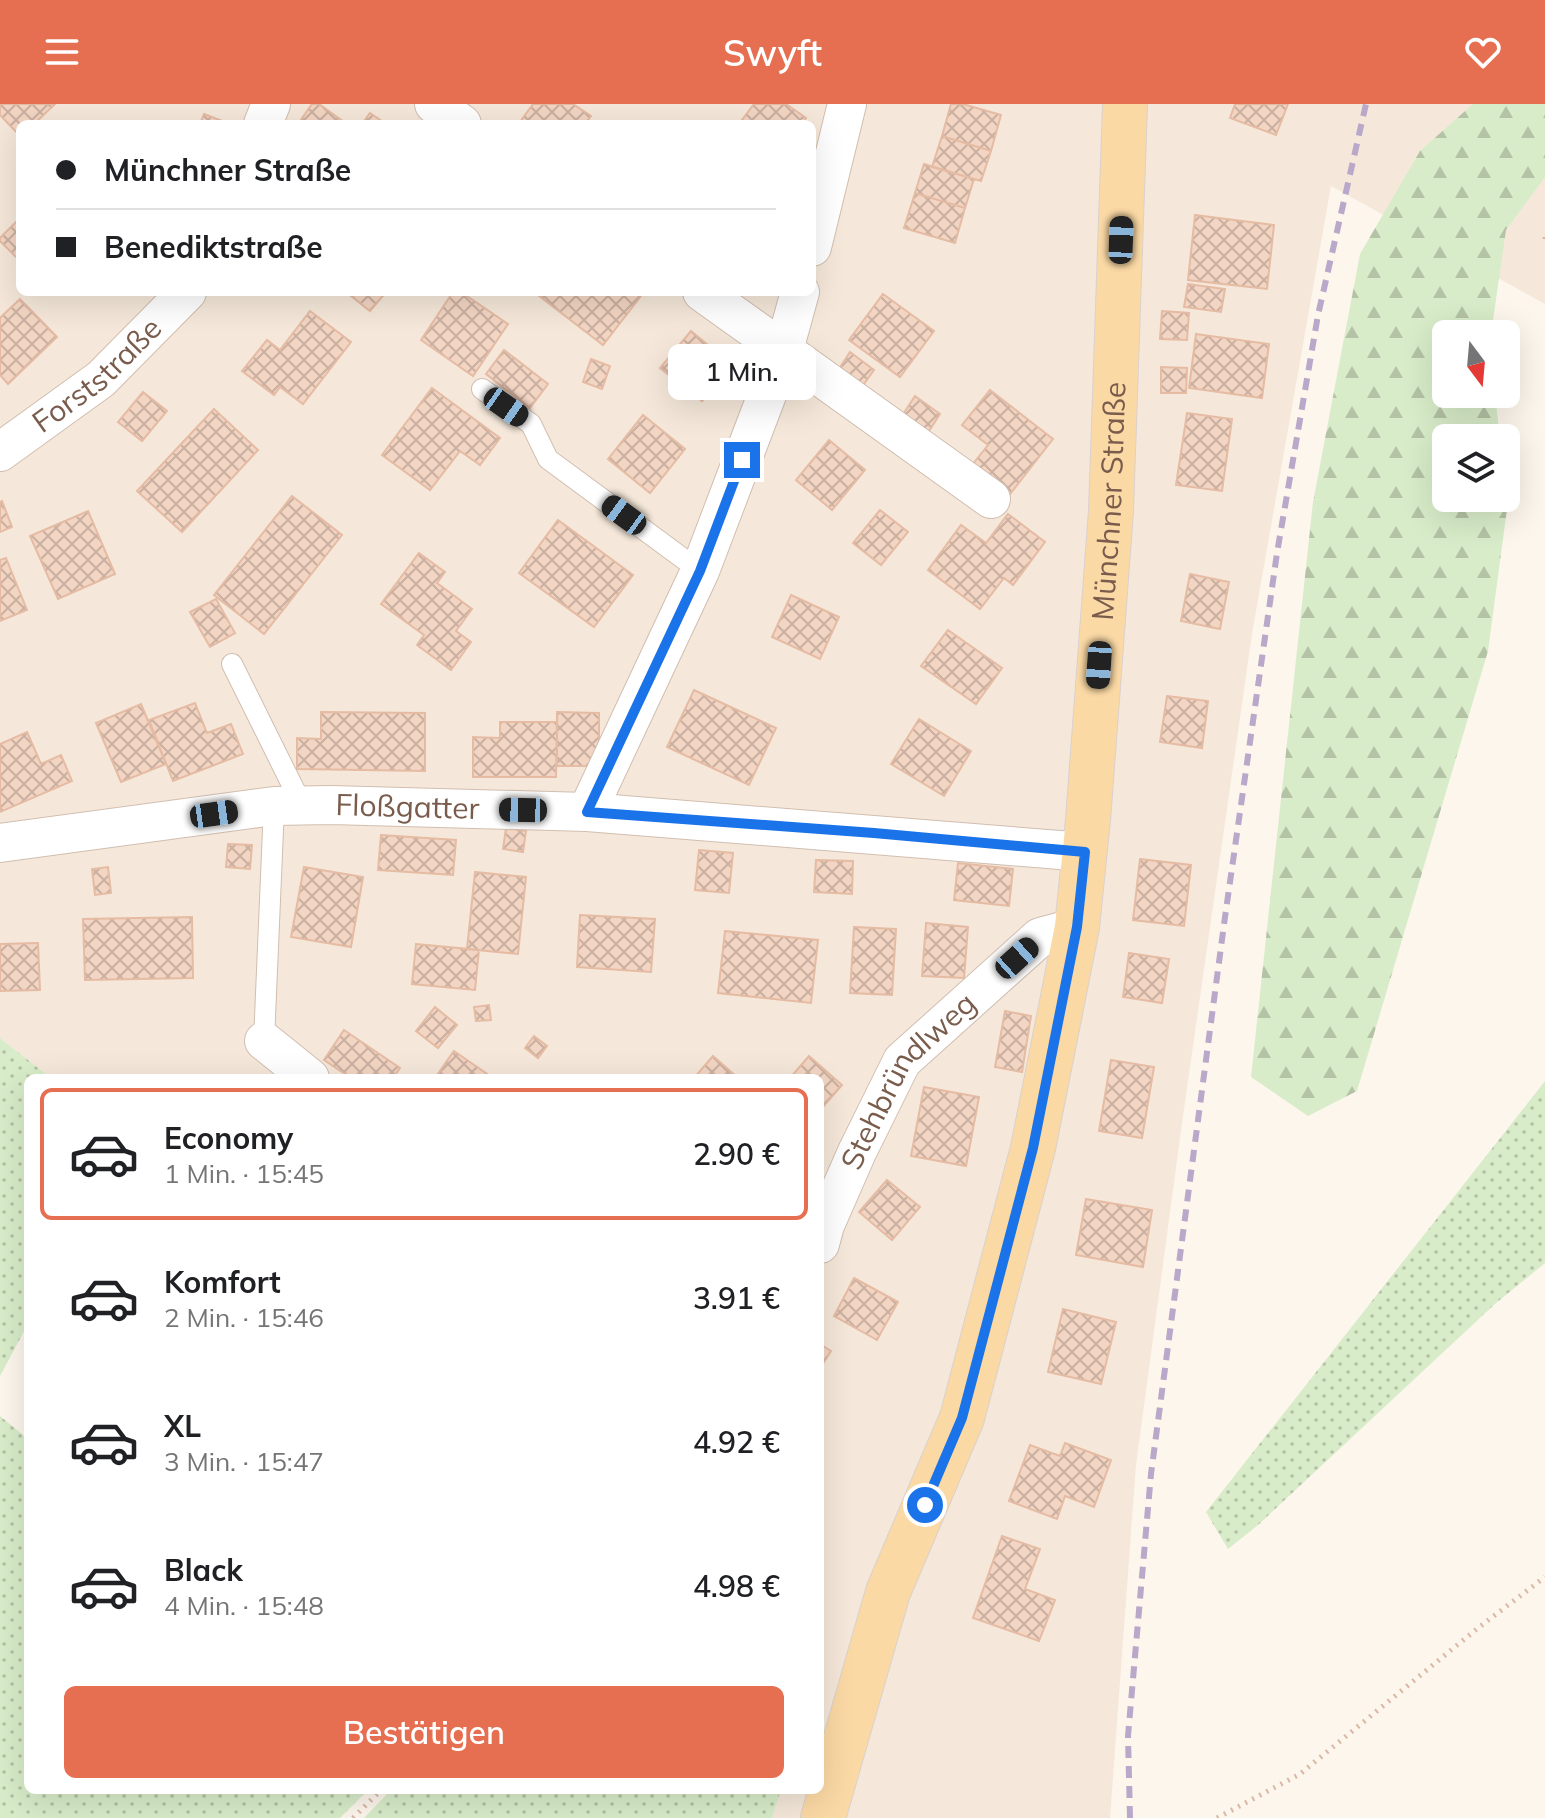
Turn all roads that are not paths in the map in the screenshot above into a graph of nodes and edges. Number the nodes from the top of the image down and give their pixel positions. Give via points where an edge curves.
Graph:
1 (434, 104) edge
2 (847, 104) edge
3 (1125, 104) edge
4 (456, 120) edge
5 (816, 231) edge
6 (181, 296) edge
7 (708, 296) edge
8 (799, 296) edge
9 (784, 350) junction
10 (482, 389) dead end
11 (0, 452) edge
12 (991, 499) dead end
13 (700, 571) junction
14 (232, 664) dead end
15 (288, 805) junction
16 (587, 812) junction
17 (0, 843) edge
18 (1085, 852) junction
19 (1077, 927) junction
20 (264, 1041) joint
21 (305, 1074) edge
22 (824, 1229) edge
23 (823, 1818) edge

1 - 4 street
2 - 5 street
3 - 18 main road, Münchner Straße via 1111,511
6 - 11 street, Forststraße via 101,379
7 - 9 street
8 - 9 street
9 - 12 street
9 - 13 street
10 - 13 lane via 531,424 548,459
13 - 16 street
14 - 15 lane, Floßgatter
15 - 16 street, Floßgatter
15 - 17 street, Floßgatter
15 - 20 lane, Floßgatter
16 - 18 street, Floßgatter
18 - 19 main road, Münchner Straße
19 - 22 street, Stehbründlweg via 1040,937 902,1061
19 - 23 main road, Münchner Straße via 1033,1148 962,1418 888,1592
20 - 21 street

